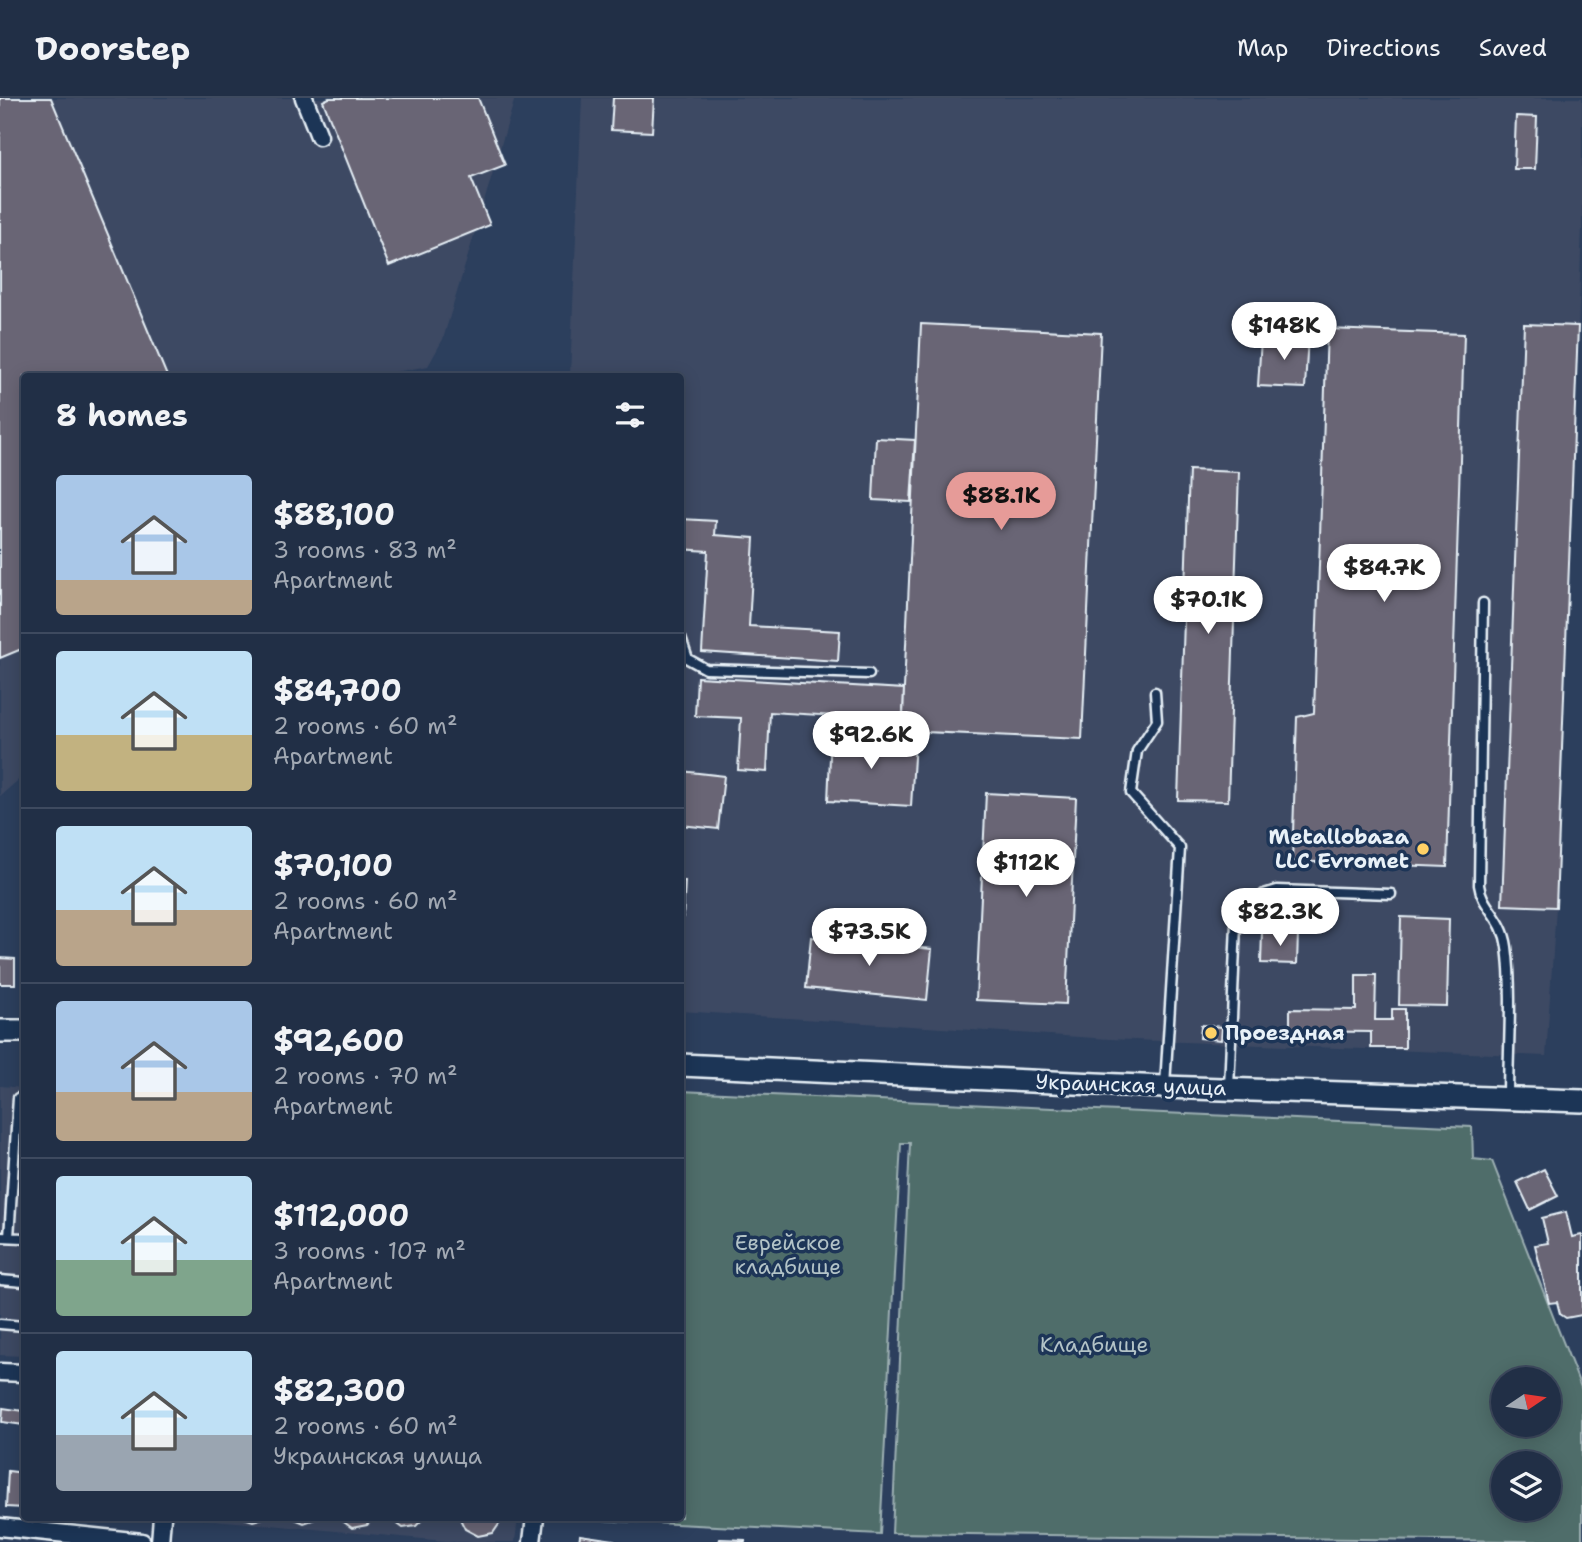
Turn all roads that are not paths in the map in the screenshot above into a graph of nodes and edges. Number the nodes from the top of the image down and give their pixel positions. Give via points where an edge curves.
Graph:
1 (304, 98) edge
2 (319, 136) dead end
3 (1483, 603) dead end
4 (684, 647) edge
5 (869, 674) dead end
6 (1155, 692) dead end
7 (1391, 894) dead end
8 (0, 1031) edge
9 (21, 1031) edge
10 (684, 1065) edge
11 (1164, 1087) junction
12 (1229, 1090) junction
13 (18, 1098) dead end
14 (1508, 1098) junction
15 (1582, 1101) edge
16 (5, 1237) edge
17 (0, 1280) edge
18 (21, 1282) edge
19 (0, 1324) edge
20 (21, 1325) edge
21 (0, 1372) edge
22 (21, 1373) edge
23 (162, 1521) edge
24 (535, 1521) edge
25 (0, 1527) edge
26 (142, 1542) edge
27 (160, 1542) edge
28 (532, 1542) edge

1 - 2 street
3 - 14 lane via 1479,885 1481,898 1501,923 1507,947
4 - 5 lane via 688,659 706,669
6 - 11 lane via 1157,721 1137,751 1131,793 1180,848
7 - 12 lane via 1277,890 1264,894 1236,924
8 - 9 street
10 - 11 street, Украинская улица
11 - 12 street, Украинская улица
12 - 14 street, Украинская улица
13 - 16 lane
14 - 15 street, Украинская улица
17 - 18 lane
19 - 20 lane
21 - 22 street
23 - 27 street
24 - 28 street
25 - 26 street

